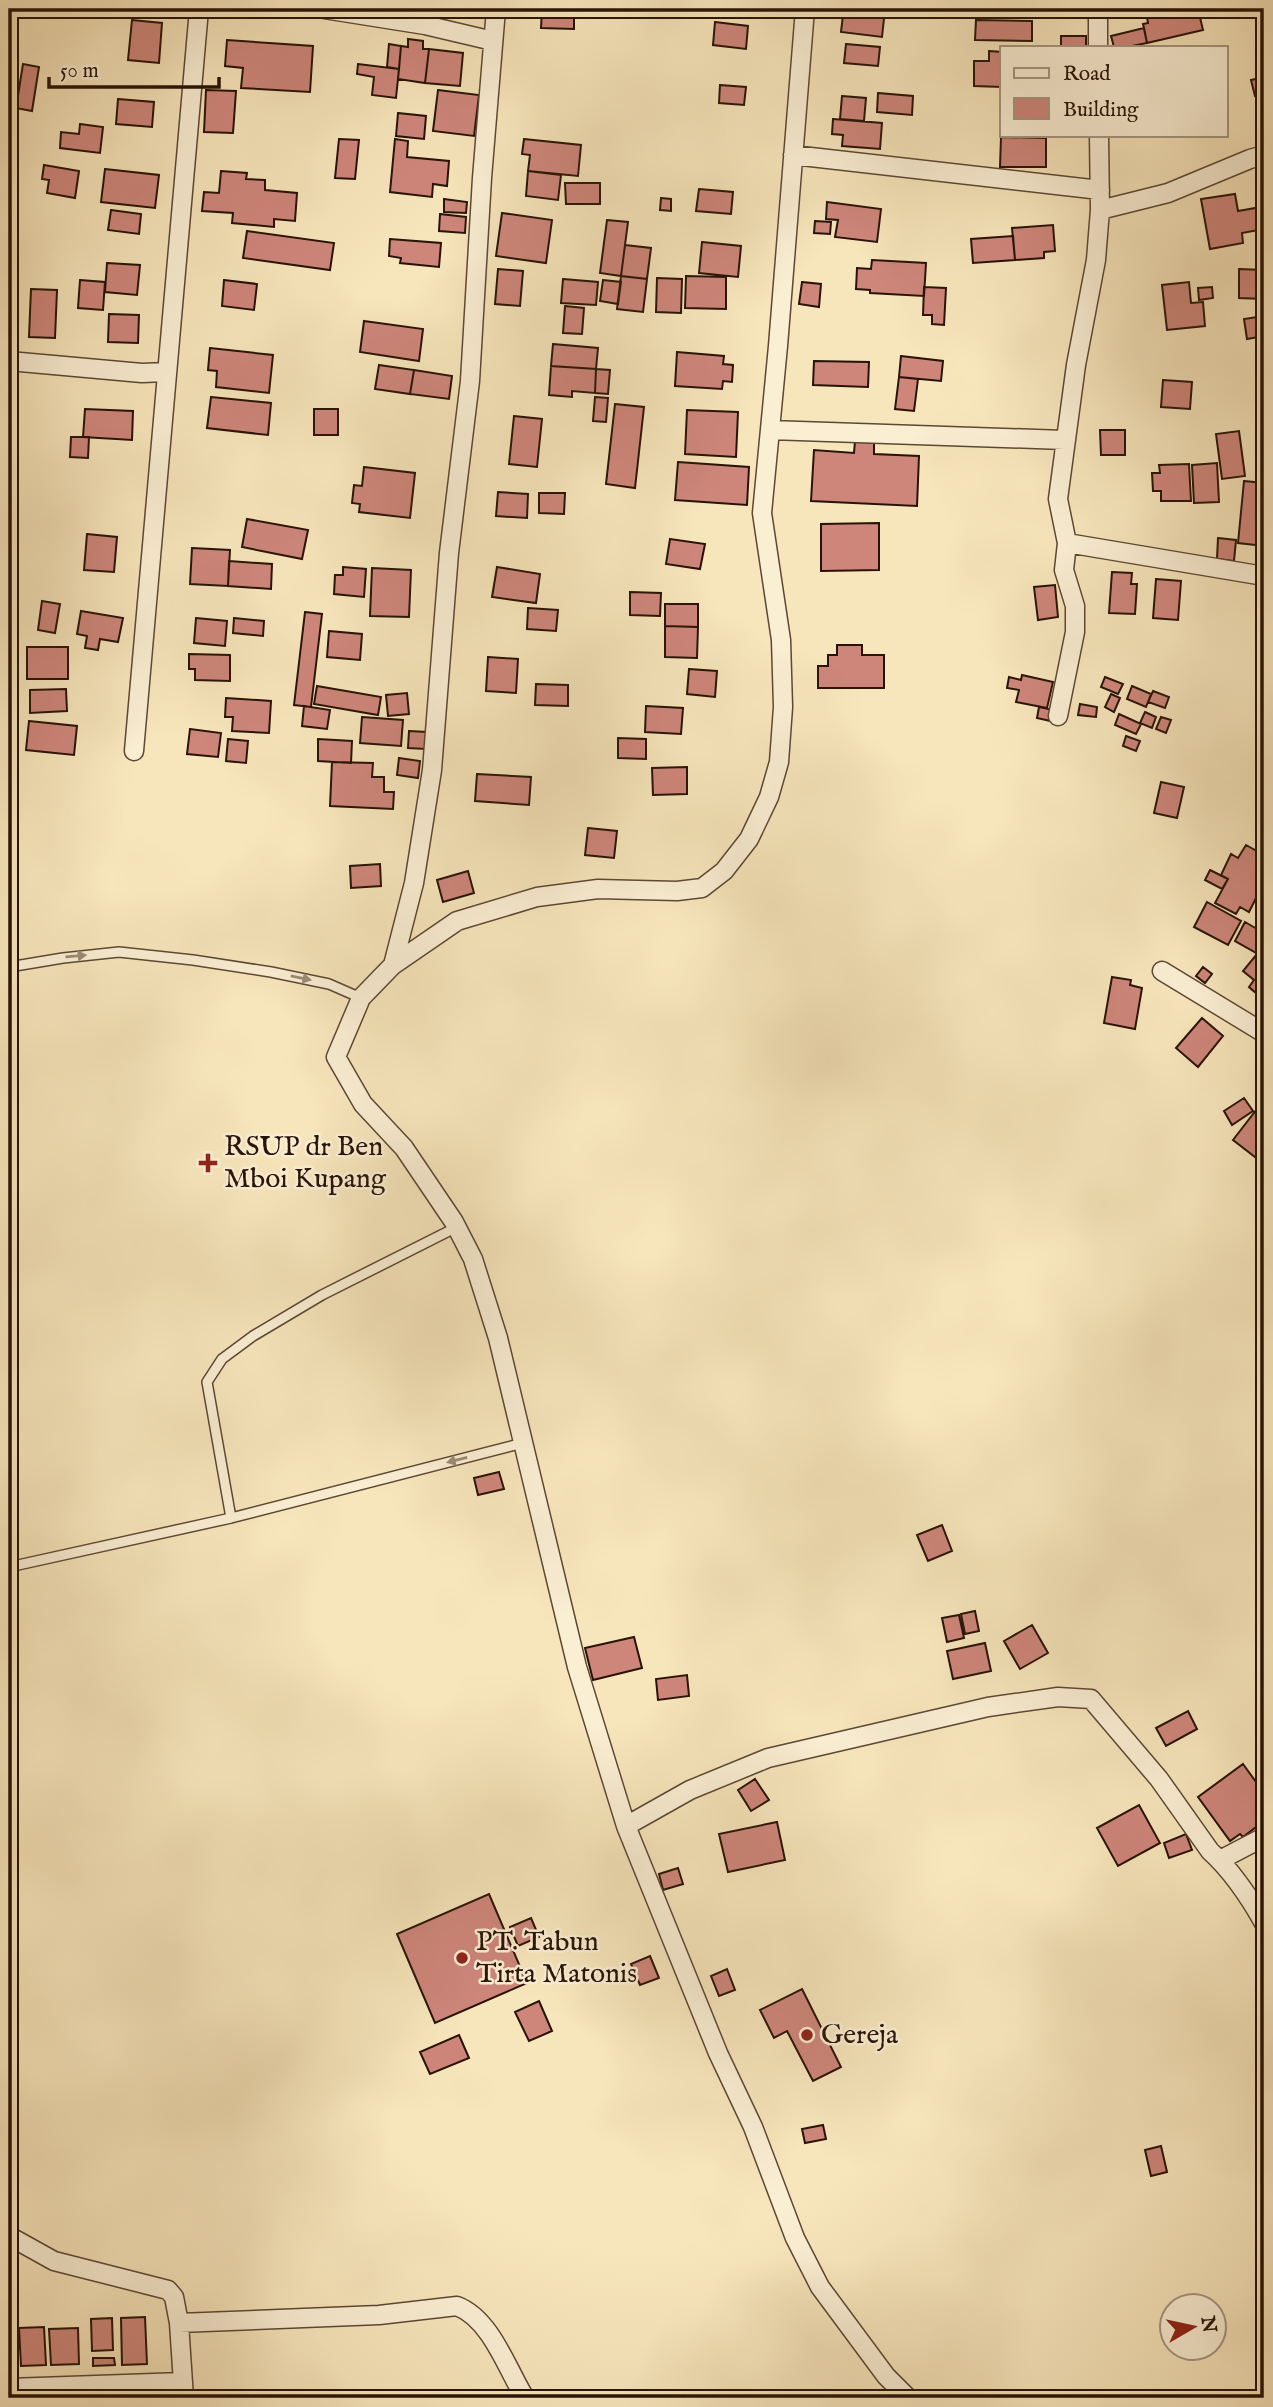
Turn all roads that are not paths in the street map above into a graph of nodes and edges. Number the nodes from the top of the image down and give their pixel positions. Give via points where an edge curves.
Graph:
1 (199, 9) edge
2 (324, 9) edge
3 (496, 9) edge
4 (805, 9) edge
5 (1098, 9) edge
6 (493, 41) junction
7 (1098, 46) edge
8 (1099, 136) edge
9 (793, 155) junction
10 (1264, 155) edge
11 (1100, 190) junction
12 (1100, 210) junction
13 (9, 361) edge
14 (167, 372) junction
15 (770, 430) junction
16 (1064, 440) junction
17 (1067, 543) junction
18 (1264, 576) edge
19 (1058, 716) dead end
20 (134, 751) dead end
21 (393, 965) junction
22 (9, 967) edge
23 (1161, 971) dead end
24 (361, 998) junction
25 (1264, 1033) edge
26 (457, 1227) junction
27 (523, 1443) junction
28 (232, 1518) junction
29 (9, 1567) edge
30 (625, 1826) junction
31 (1264, 1837) edge
32 (1220, 1860) junction
33 (1264, 1923) edge
34 (9, 2236) edge
35 (179, 2323) junction
36 (9, 2388) edge
37 (184, 2390) edge
38 (525, 2398) edge
39 (908, 2398) edge

1 - 14 street
2 - 6 street
3 - 6 street
4 - 9 street
5 - 7 street
6 - 21 street via 470,381 449,553 432,770 414,883
8 - 11 street
9 - 11 street
9 - 15 street
10 - 12 street via 1168,193
11 - 12 street
12 - 16 street via 1097,260
13 - 14 street
14 - 20 street
15 - 16 street
15 - 21 street via 762,513 781,640 783,707 779,762 749,839 724,871 702,888 598,889 537,897 457,921
16 - 17 street via 1058,499
17 - 18 street
17 - 19 street via 1064,570 1075,606 1075,632
21 - 24 street
22 -> 24 lane via 119,952 271,972 329,984
23 - 25 street
24 - 26 street via 336,1056 363,1104 404,1148
26 - 27 street via 473,1259 498,1338
26 - 28 lane via 323,1295 222,1359 207,1382
27 -> 28 lane
27 - 30 street via 577,1667
28 - 29 lane
30 - 32 street via 690,1790 768,1758 988,1707 1058,1697 1091,1699
30 - 39 street via 753,2127 795,2238 820,2287 886,2376
31 - 32 street
32 - 33 street
34 - 35 street via 54,2260 168,2290
35 - 37 street
35 - 38 street via 379,2315 457,2306 483,2324
36 - 37 street

